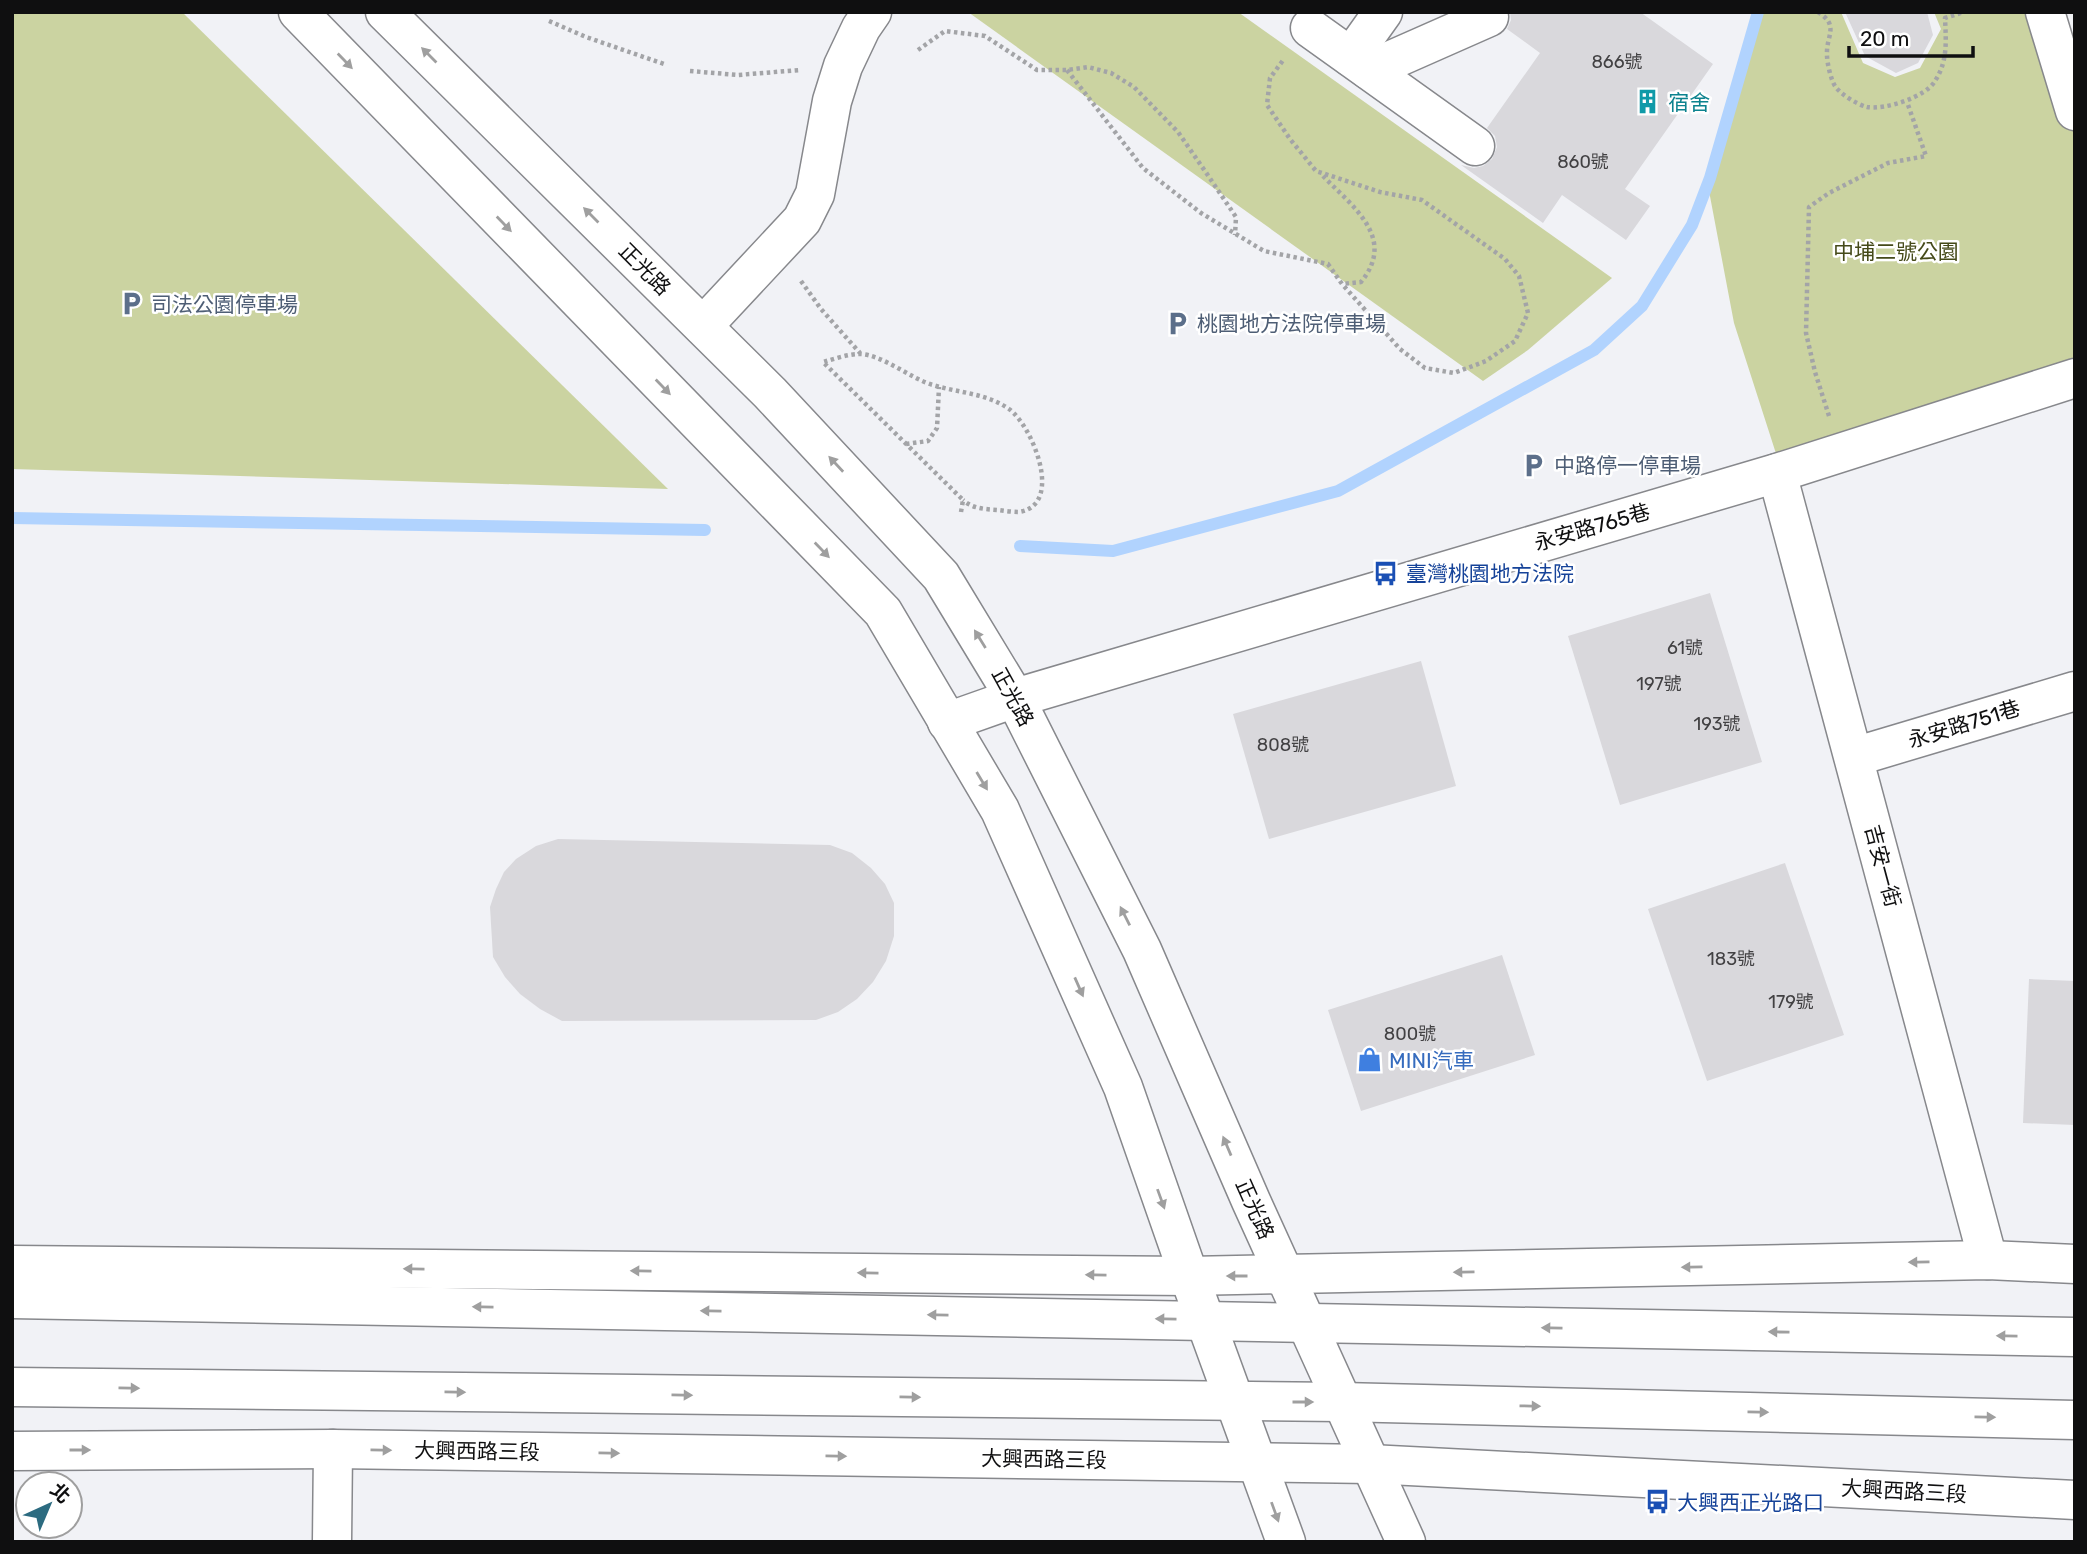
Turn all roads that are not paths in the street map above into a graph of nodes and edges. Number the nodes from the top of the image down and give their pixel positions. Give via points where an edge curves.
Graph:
1 (298, 12) edge
2 (385, 12) edge
3 (872, 12) edge
4 (1383, 12) edge
5 (2045, 12) edge
6 (1489, 17) dead end
7 (1306, 18) edge
8 (1360, 64) junction
9 (2075, 111) edge
10 (1475, 146) dead end
11 (703, 326) junction
12 (2075, 378) edge
13 (1777, 473) junction
14 (2075, 691) edge
15 (1015, 698) junction
16 (947, 722) junction
17 (1854, 757) junction
18 (1987, 1260) junction
19 (2075, 1264) edge
20 (12, 1265) edge
21 (1284, 1275) junction
22 (1189, 1276) junction
23 (12, 1299) edge
24 (1205, 1319) junction
25 (1307, 1324) junction
26 (2075, 1337) edge
27 (12, 1387) edge
28 (1234, 1402) junction
29 (1342, 1402) junction
30 (2075, 1420) edge
31 (333, 1449) junction
32 (12, 1451) edge
33 (1256, 1461) junction
34 (1370, 1464) junction
35 (2075, 1500) edge
36 (332, 1542) edge
37 (1286, 1542) edge
38 (1406, 1542) edge

1 -> 16 street via 883,612
11 -> 2 street, 正光路
3 - 11 street via 843,66 815,194 802,220
4 - 8 street
5 - 9 street
6 - 8 street
7 - 8 street
8 - 10 street
15 -> 11 street, 正光路 via 942,576
12 - 13 street, 永安路765巷
13 - 15 street, 永安路765巷
13 - 17 street, 吉安一街
14 - 17 street, 永安路751巷
15 - 16 street, 永安路765巷
21 -> 15 street, 正光路 via 1142,950
16 -> 22 street via 1000,810 1123,1087
17 - 18 street, 吉安一街
18 - 19 street
18 -> 21 street
22 -> 20 street
21 -> 22 street
21 - 25 street, 正光路
22 - 24 street
24 -> 23 street
24 - 25 street
24 - 28 street
26 -> 25 street
25 - 29 street, 正光路
27 -> 28 street
28 -> 29 street
28 - 33 street
29 -> 30 street
29 - 34 street, 正光路
32 -> 31 street, 大興西路三段
31 -> 33 street, 大興西路三段
31 - 36 street
33 - 34 street, 大興西路三段
33 -> 37 street
34 - 35 street, 大興西路三段
34 - 38 street, 正光路

